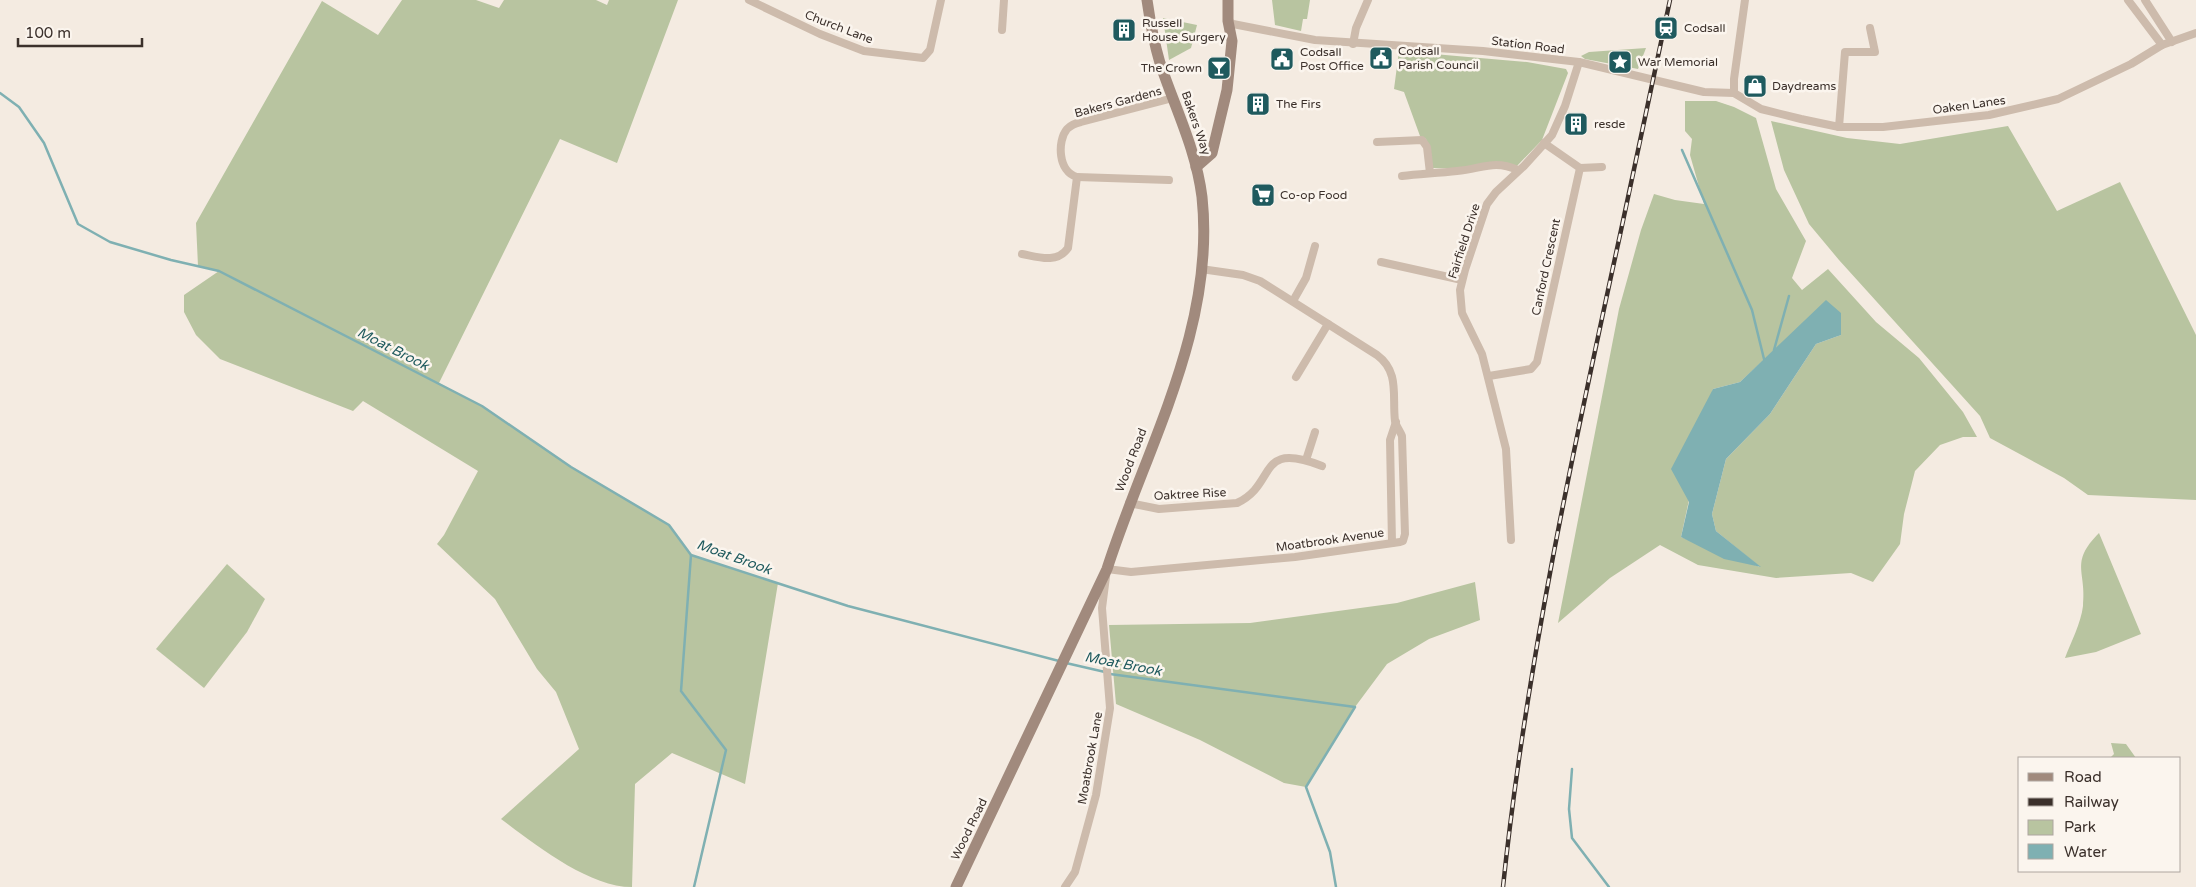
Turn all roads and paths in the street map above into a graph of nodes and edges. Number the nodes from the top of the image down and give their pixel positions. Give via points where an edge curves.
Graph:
1 (748, 0) edge
2 (941, 0) edge
3 (1004, 0) edge
4 (1145, 0) edge
5 (1228, 0) edge
6 (1368, 0) edge
7 (1745, 0) edge
8 (2128, 0) edge
9 (2145, 0) edge
10 (1228, 21) junction
11 (1870, 28) dead end
12 (1002, 30) dead end
13 (2196, 33) edge
14 (2172, 42) junction
15 (1353, 44) junction
16 (2162, 45) junction
17 (1579, 62) junction
18 (1734, 93) junction
19 (1173, 98) junction
20 (1839, 127) junction
21 (1377, 142) dead end
22 (1544, 143) junction
23 (1602, 167) dead end
24 (1196, 168) junction
25 (1580, 168) junction
26 (1518, 170) junction
27 (1430, 173) junction
28 (1402, 176) dead end
29 (1077, 177) junction
30 (1169, 180) dead end
31 (1315, 246) dead end
32 (1022, 254) dead end
33 (1381, 262) dead end
34 (1200, 269) junction
35 (1462, 280) junction
36 (1293, 301) junction
37 (1328, 324) junction
38 (1489, 376) junction
39 (1296, 377) dead end
40 (1396, 422) junction
41 (1315, 432) dead end
42 (1306, 460) junction
43 (1322, 466) dead end
44 (1129, 503) junction
45 (1512, 540) dead end
46 (1392, 543) junction
47 (1107, 569) junction
48 (956, 887) edge
49 (1065, 887) edge

1 - 2 street, Church Lane via 864,51 923,58 930,50
3 - 12 street
4 - 19 street, Bakers Way via 1155,47
5 - 10 street
6 - 15 street
7 - 18 street
8 - 16 street
9 - 14 street
10 - 15 street, Station Road via 1315,40
10 - 24 street via 1232,41 1227,90 1212,153
11 - 20 street via 1875,52 1844,52
13 - 14 street, Oaken Lanes
14 - 16 street, Oaken Lanes
15 - 17 street, Station Road via 1482,51
16 - 20 street, Oaken Lanes via 2132,64 2074,92 2021,109 1990,116 1884,127
17 - 18 street, Station Road via 1704,92
17 - 22 street, Fairfield Drive via 1560,119
18 - 20 street, Oaken Lanes via 1761,109
19 - 24 street, Bakers Way
19 - 29 street, Bakers Gardens via 1068,128 1063,139 1062,162 1068,173
21 - 27 street via 1422,140 1427,146
22 - 25 street
22 - 26 street, Fairfield Drive
23 - 25 street
24 - 34 street, Wood Road via 1203,211
25 - 38 street, Canford Crescent via 1537,362 1531,369
26 - 27 street via 1491,164
26 - 35 street, Fairfield Drive via 1487,204
27 - 28 street
29 - 30 street
29 - 32 street via 1070,241 1064,253 1049,258
31 - 36 street via 1306,278
33 - 35 street
34 - 36 street, Moatbrook Avenue via 1253,278
34 - 44 street, Wood Road via 1186,354
35 - 38 street, Fairfield Drive via 1462,313
36 - 37 street, Moatbrook Avenue
37 - 39 street
37 - 40 street, Moatbrook Avenue via 1377,355 1388,366 1394,379
38 - 45 street, Fairfield Drive via 1506,449
40 - 46 street via 1390,440
40 - 46 street, Moatbrook Avenue via 1402,440 1405,534 1403,540
41 - 42 street
42 - 43 street, Oaktree Rise
42 - 44 street, Oaktree Rise via 1276,459 1248,498 1237,503 1158,509
44 - 47 street, Wood Road
46 - 47 street, Moatbrook Avenue via 1295,557 1160,570 1131,572
47 - 48 street, Wood Road
47 - 49 street, Moatbrook Lane via 1102,608 1110,708 1096,795 1075,872

